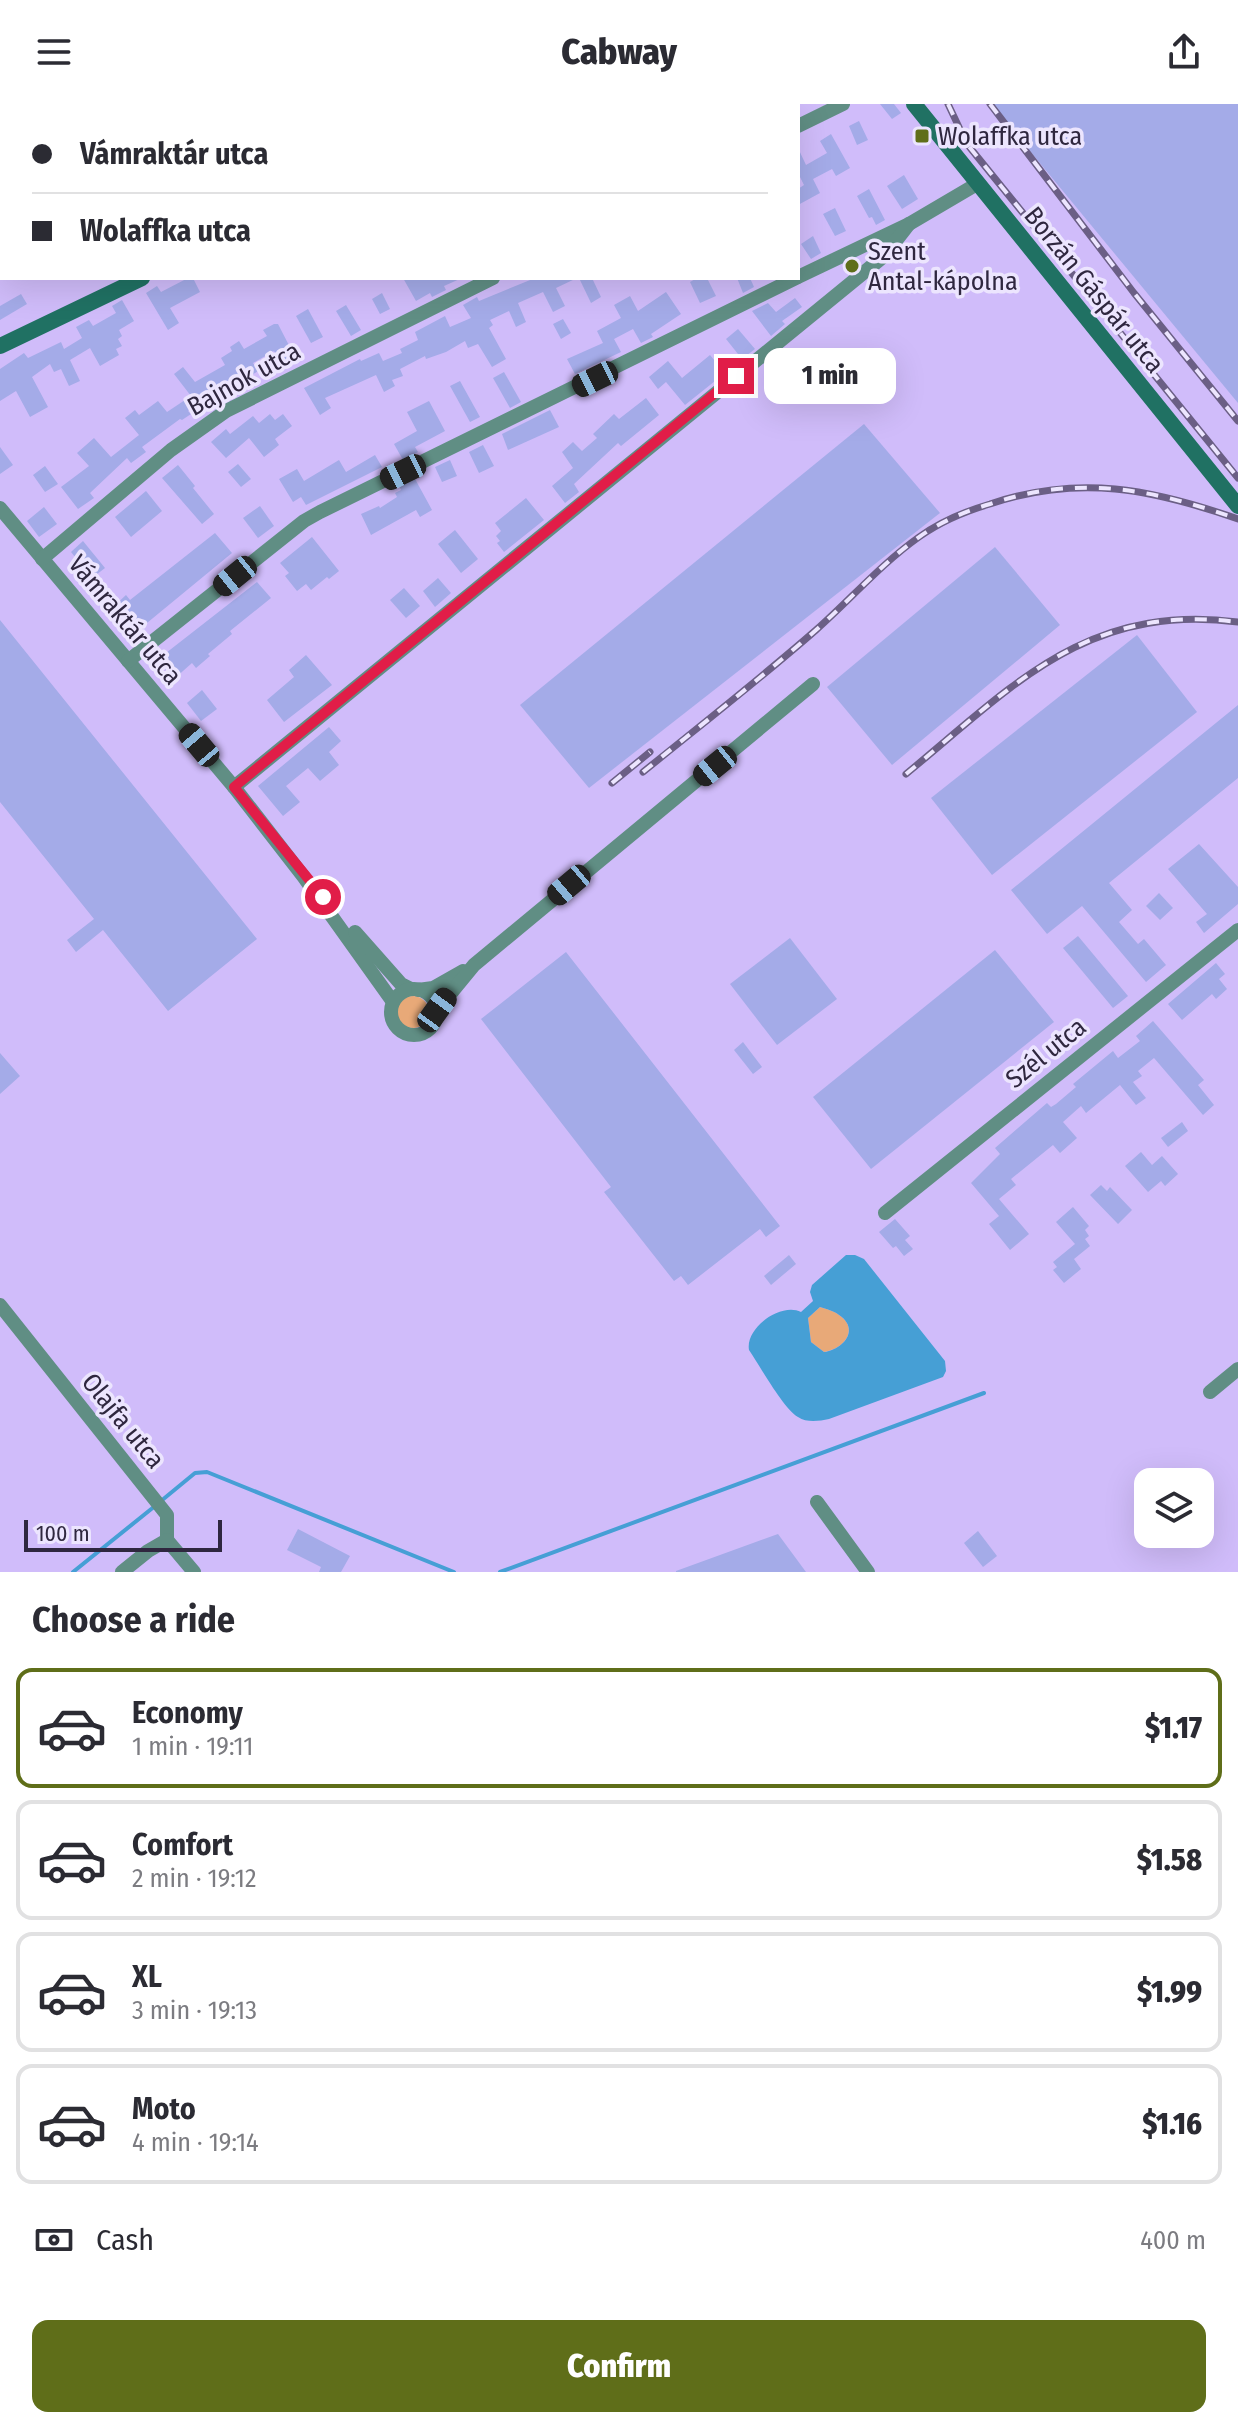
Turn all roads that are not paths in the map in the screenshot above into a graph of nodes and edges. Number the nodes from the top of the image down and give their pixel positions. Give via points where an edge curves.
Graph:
1 (843, 104) edge
2 (914, 104) edge
3 (800, 125) edge
4 (977, 184) junction
5 (909, 224) junction
6 (800, 277) edge
7 (138, 280) edge
8 (489, 280) edge
9 (793, 280) edge
10 (0, 346) edge
11 (1238, 506) edge
12 (0, 508) edge
13 (42, 559) junction
14 (128, 661) junction
15 (813, 684) dead end
16 (234, 787) junction
17 (303, 876) junction
18 (1238, 930) edge
19 (474, 965) junction
20 (415, 990) junction
21 (393, 1002) junction
22 (437, 1010) junction
23 (885, 1213) dead end
24 (0, 1305) edge
25 (1238, 1369) edge
26 (1210, 1392) dead end
27 (817, 1502) dead end
28 (167, 1540) junction
29 (122, 1572) edge
30 (194, 1572) edge
31 (868, 1572) edge

1 - 3 street
2 - 4 street, Borzán Gáspár utca
4 - 5 street
4 - 11 street, Borzán Gáspár utca
5 - 6 street
5 - 16 street via 884,256
7 - 10 street
8 - 13 street, Bajnok utca via 226,411 171,450
9 - 14 street via 304,521
12 - 13 street, Vámraktár utca
13 - 14 street, Vámraktár utca
14 - 16 street, Vámraktár utca
15 - 19 street
16 - 17 street, Vámraktár utca
17 - 20 street, Vámraktár utca via 401,984
17 - 21 street, Vámraktár utca
18 - 23 street, Szél utca
19 - 20 street via 433,988
19 - 22 street
20 - 21 street
20 - 22 street via 434,1001
21 - 22 street via 394,1023 412,1035 426,1032
24 - 28 street, Olajfa utca via 167,1515
25 - 26 street
27 - 31 street
28 - 29 street
28 - 30 street

